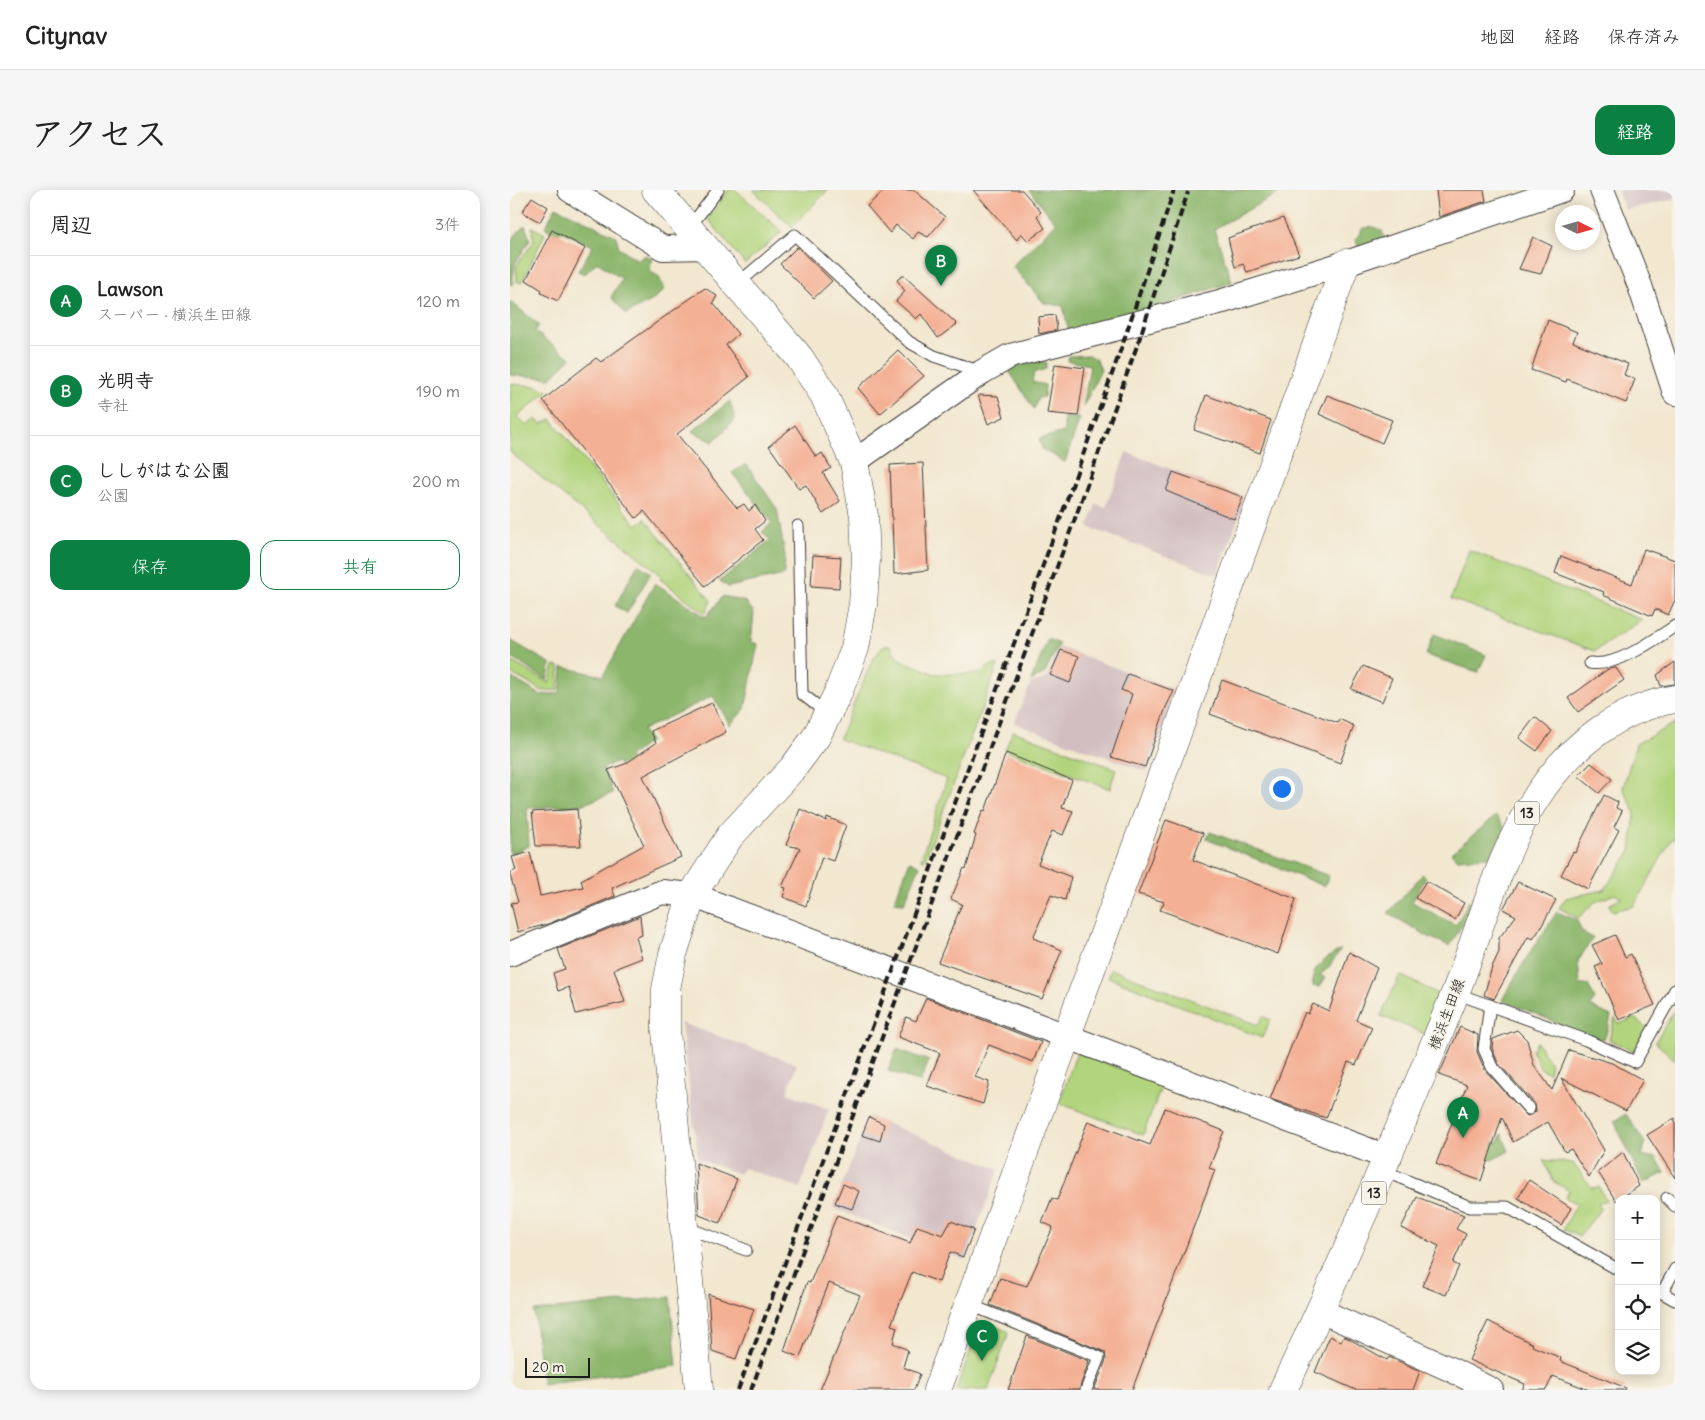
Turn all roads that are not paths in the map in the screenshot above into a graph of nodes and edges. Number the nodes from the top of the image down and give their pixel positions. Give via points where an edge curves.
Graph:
1 (570, 190) edge
2 (656, 190) edge
3 (718, 190) edge
4 (1562, 190) edge
5 (1602, 190) edge
6 (697, 238) junction
7 (1346, 263) junction
8 (736, 285) junction
9 (982, 372) junction
10 (1675, 393) edge
11 (854, 462) junction
12 (798, 526) dead end
13 (1675, 626) edge
14 (1590, 663) dead end
15 (1675, 699) edge
16 (828, 714) junction
17 (692, 895) junction
18 (510, 954) edge
19 (1675, 990) edge
20 (1455, 993) junction
21 (1490, 1005) junction
22 (1066, 1036) junction
23 (1529, 1109) dead end
24 (1386, 1165) junction
25 (684, 1226) junction
26 (746, 1250) dead end
27 (1615, 1268) edge
28 (1675, 1269) edge
29 (1660, 1290) edge
30 (1660, 1292) edge
31 (1675, 1300) edge
32 (968, 1304) junction
33 (1320, 1311) junction
34 (699, 1390) edge
35 (937, 1390) edge
36 (1086, 1390) edge
37 (1283, 1390) edge
38 (1491, 1390) edge

1 - 6 street via 664,248
2 - 6 street
3 - 6 lane
4 - 7 street
5 - 10 street via 1640,286
6 - 8 street
7 - 9 street via 1223,301 1010,356
7 - 22 street
8 - 9 lane via 795,235 910,342 934,356
8 - 11 street via 799,357 824,395
9 - 11 street
11 - 16 street via 864,516 863,604 855,648
12 - 16 lane via 802,694
13 - 14 lane via 1608,663
15 - 20 street, 横浜生田線 / 13 via 1627,714 1605,728 1571,752 1542,789 1521,824 1501,870
16 - 17 street via 793,768 730,836
17 - 18 street via 662,892
17 - 22 street
17 - 25 street via 673,954 666,998 666,1031
19 - 21 lane via 1635,1062 1586,1040
20 - 21 lane
20 - 24 street, 横浜生田線 / 13
21 - 23 lane via 1484,1049 1492,1066
22 - 24 street
22 - 32 street
24 - 27 lane via 1470,1207 1507,1207
24 - 33 street, 横浜生田線 / 13
25 - 26 lane
25 - 34 street
28 - 29 lane
30 - 31 lane
32 - 35 street
32 - 36 lane via 1099,1356
33 - 37 street, 横浜生田線 / 13
33 - 38 street

